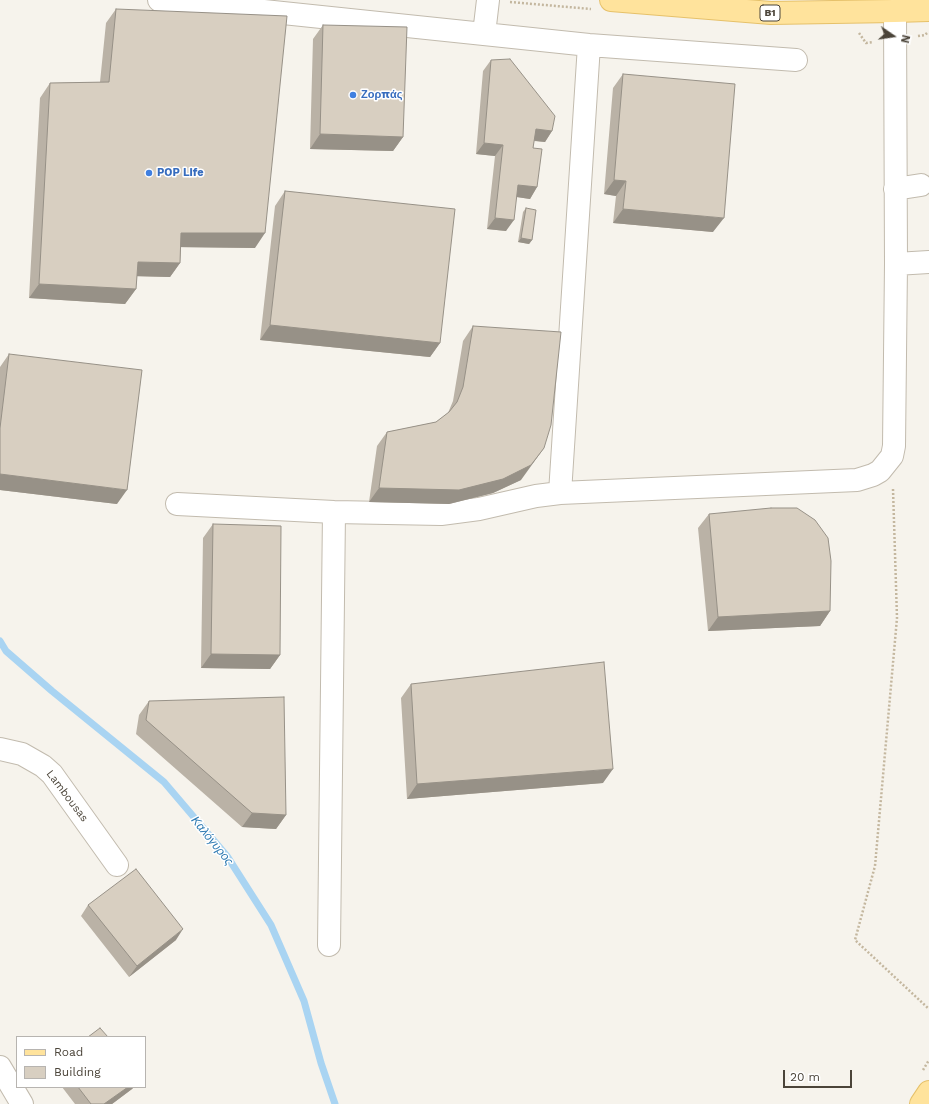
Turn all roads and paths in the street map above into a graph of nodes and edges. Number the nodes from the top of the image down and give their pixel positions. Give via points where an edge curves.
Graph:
1 (159, 0) edge
2 (488, 0) edge
3 (611, 0) edge
4 (929, 10) edge
5 (896, 12) junction
6 (484, 34) junction
7 (589, 45) junction
8 (796, 60) dead end
9 (921, 185) dead end
10 (895, 189) junction
11 (929, 262) edge
12 (896, 264) junction
13 (892, 456) junction
14 (560, 493) junction
15 (177, 504) dead end
16 (334, 512) junction
17 (0, 749) edge
18 (117, 865) dead end
19 (330, 945) dead end
20 (929, 1009) edge
21 (0, 1066) edge
22 (929, 1092) edge
23 (22, 1104) edge
24 (921, 1104) edge

1 - 6 street
2 - 6 street
3 - 5 main road, B1 via 771,14
4 - 5 main road, B1
5 - 10 street
6 - 7 street
7 - 8 street
7 - 14 street
9 - 10 street
10 - 12 street
11 - 12 street
12 - 13 street
13 - 14 street via 880,471 857,480
13 - 20 path via 897,618 875,866 855,940
14 - 16 street via 441,514
15 - 16 street
16 - 19 street
17 - 18 street, Lambousas via 22,754 52,774
21 - 23 street
22 - 24 main road

